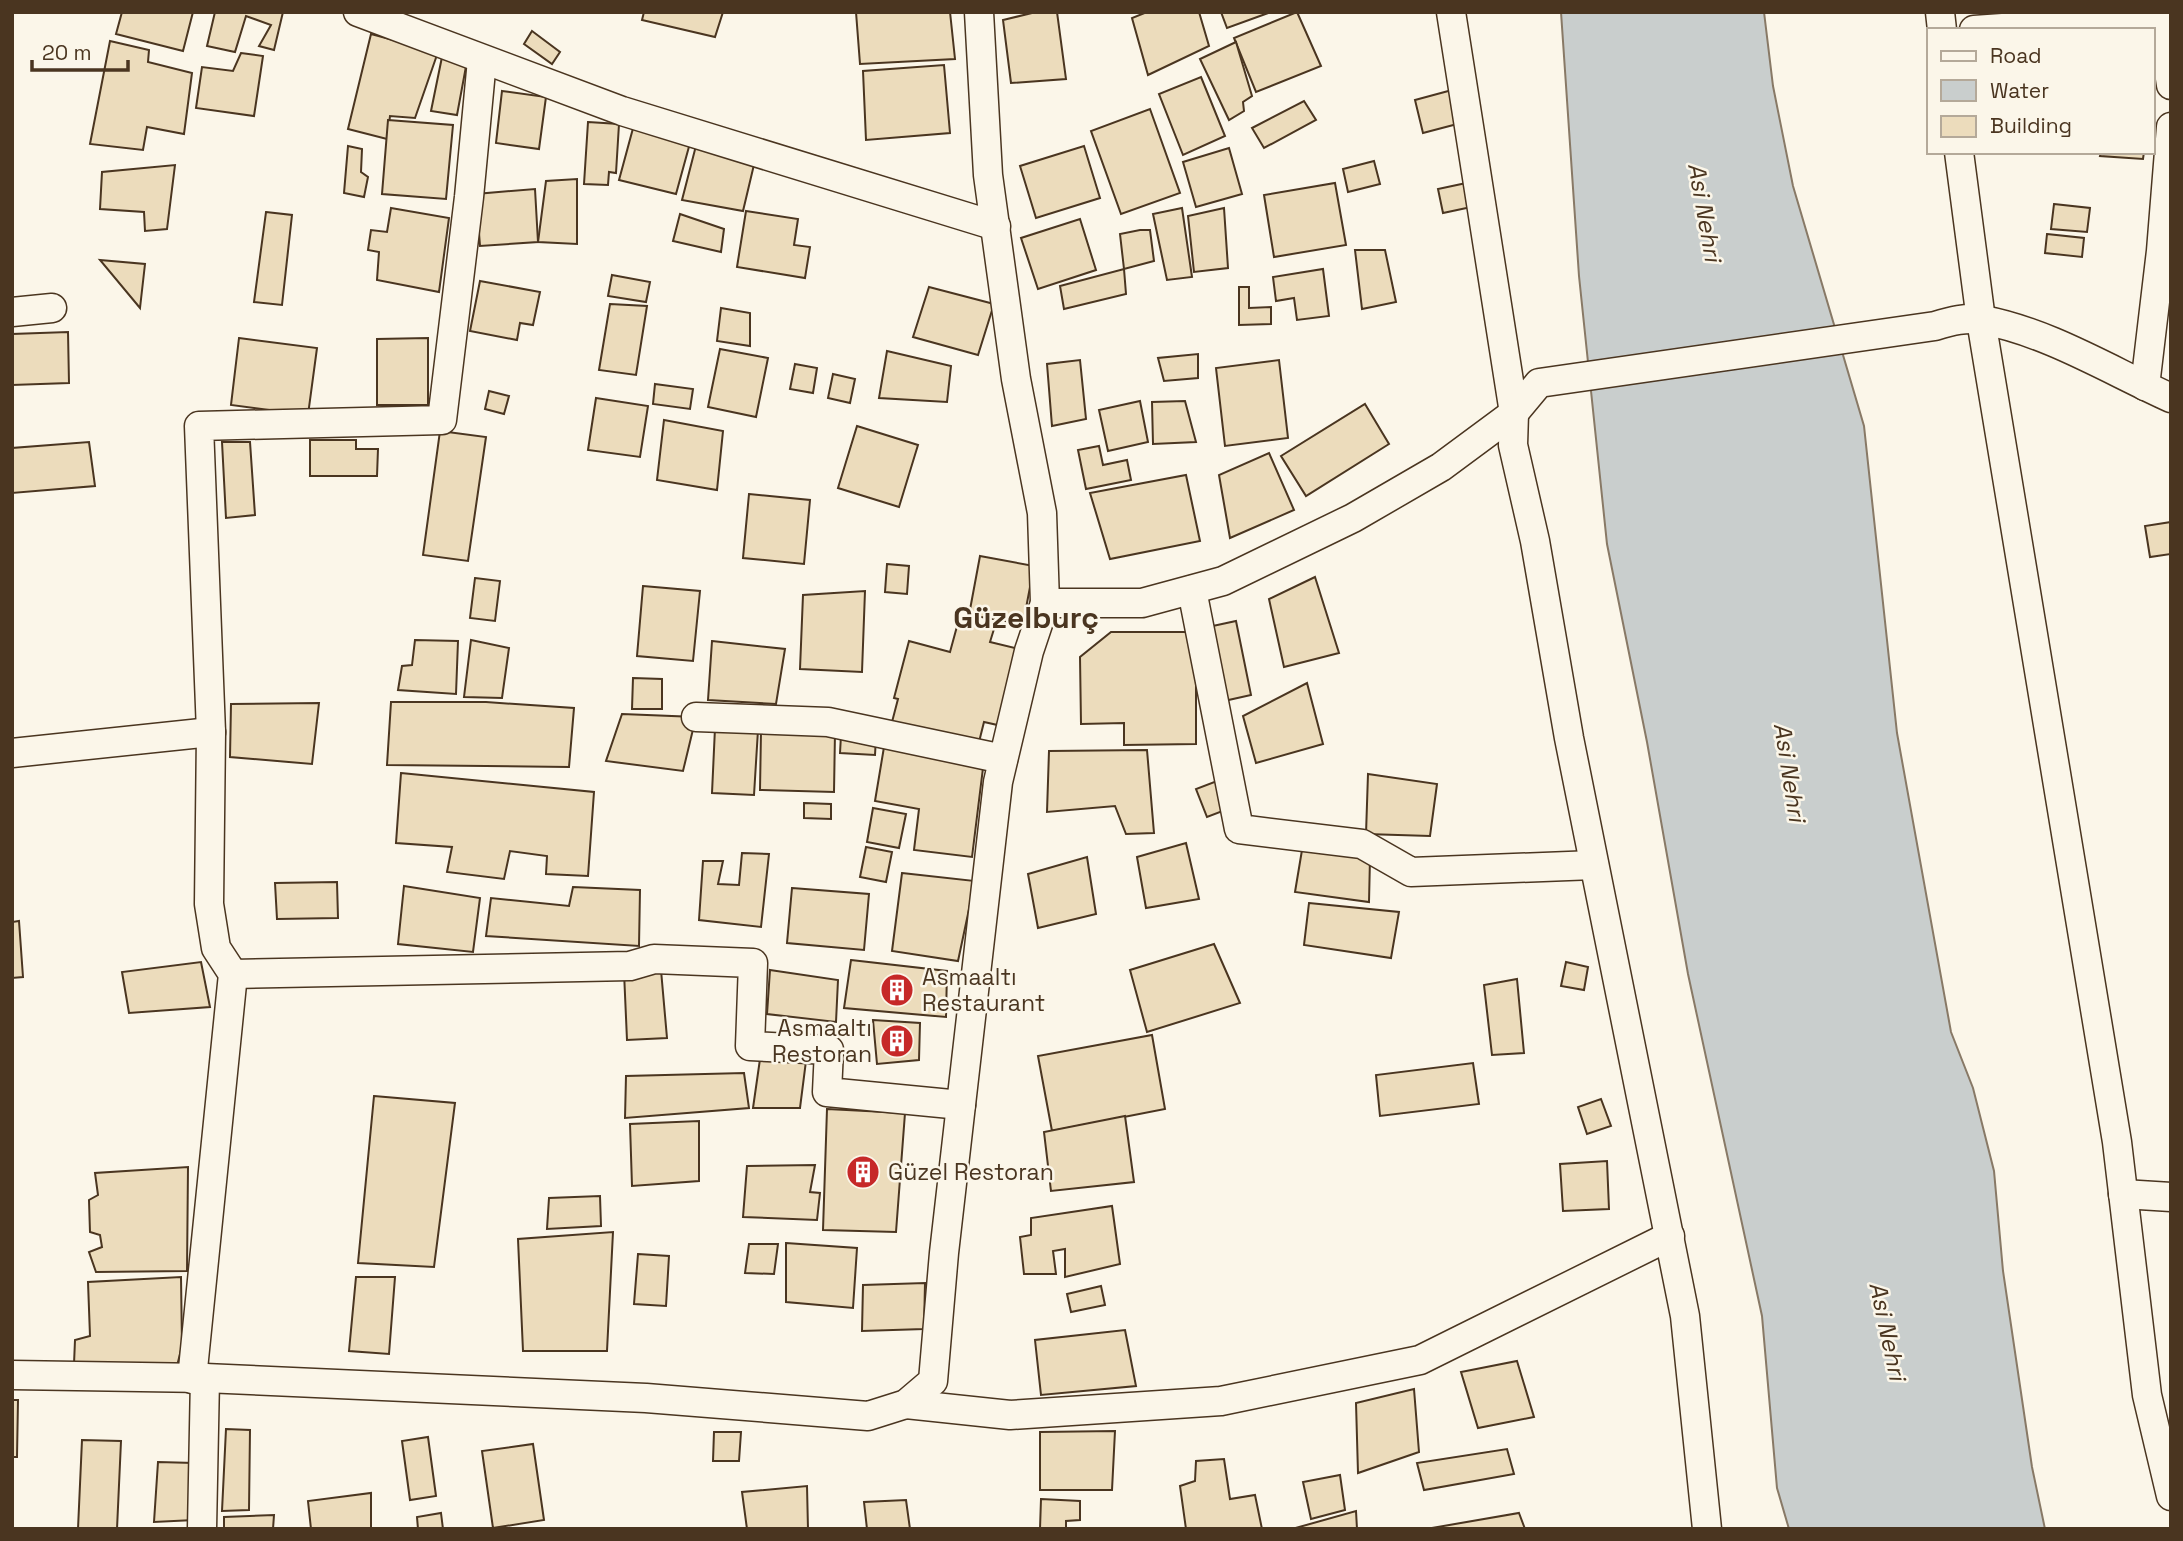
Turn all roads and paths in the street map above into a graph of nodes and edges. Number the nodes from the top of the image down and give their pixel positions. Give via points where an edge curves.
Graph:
1 (358, 12) edge
2 (979, 12) edge
3 (1451, 12) edge
4 (2161, 15) edge
5 (1998, 28) edge
6 (482, 60) junction
7 (2171, 85) edge
8 (2171, 127) edge
9 (1959, 154) edge
10 (996, 226) junction
11 (52, 308) dead end
12 (12, 312) edge
13 (1981, 320) junction
14 (2145, 386) junction
15 (2171, 398) edge
16 (1514, 413) junction
17 (1192, 590) junction
18 (1045, 603) junction
19 (696, 718) dead end
20 (211, 732) junction
21 (12, 753) edge
22 (1003, 759) junction
23 (1594, 865) junction
24 (233, 974) junction
25 (961, 1105) junction
26 (2123, 1194) junction
27 (2171, 1197) edge
28 (1670, 1236) junction
29 (12, 1375) edge
30 (198, 1379) junction
31 (905, 1404) junction
32 (2170, 1490) edge
33 (202, 1529) edge
34 (1707, 1529) edge

1 - 6 street
2 - 10 street via 988,175
3 - 16 street
4 - 5 street
4 - 7 street
6 - 10 street via 622,111
6 - 20 street via 442,420 199,426
8 - 14 street
9 - 13 street
10 - 18 street via 1016,379 1042,513
11 - 12 street
13 - 14 street via 2021,330
13 - 16 street via 1957,319 1936,326 1539,383
13 - 26 street
14 - 15 street
16 - 17 street via 1441,467 1353,518 1223,581
16 - 23 street via 1513,445
17 - 18 street via 1142,603
17 - 23 street via 1239,828 1362,844 1411,873
18 - 22 street
19 - 22 street via 828,722
20 - 21 street
20 - 24 street via 209,904 216,948
22 - 25 street
23 - 28 street
24 - 25 street via 630,966 654,959 753,963 750,1046 829,1050 827,1092
24 - 30 street
25 - 31 street via 933,1381
26 - 27 street
26 - 32 street via 2147,1395
28 - 31 street via 1420,1360 1222,1401 1010,1415
28 - 34 street via 1685,1316
29 - 30 street
30 - 31 street via 646,1398 868,1416
30 - 33 street

